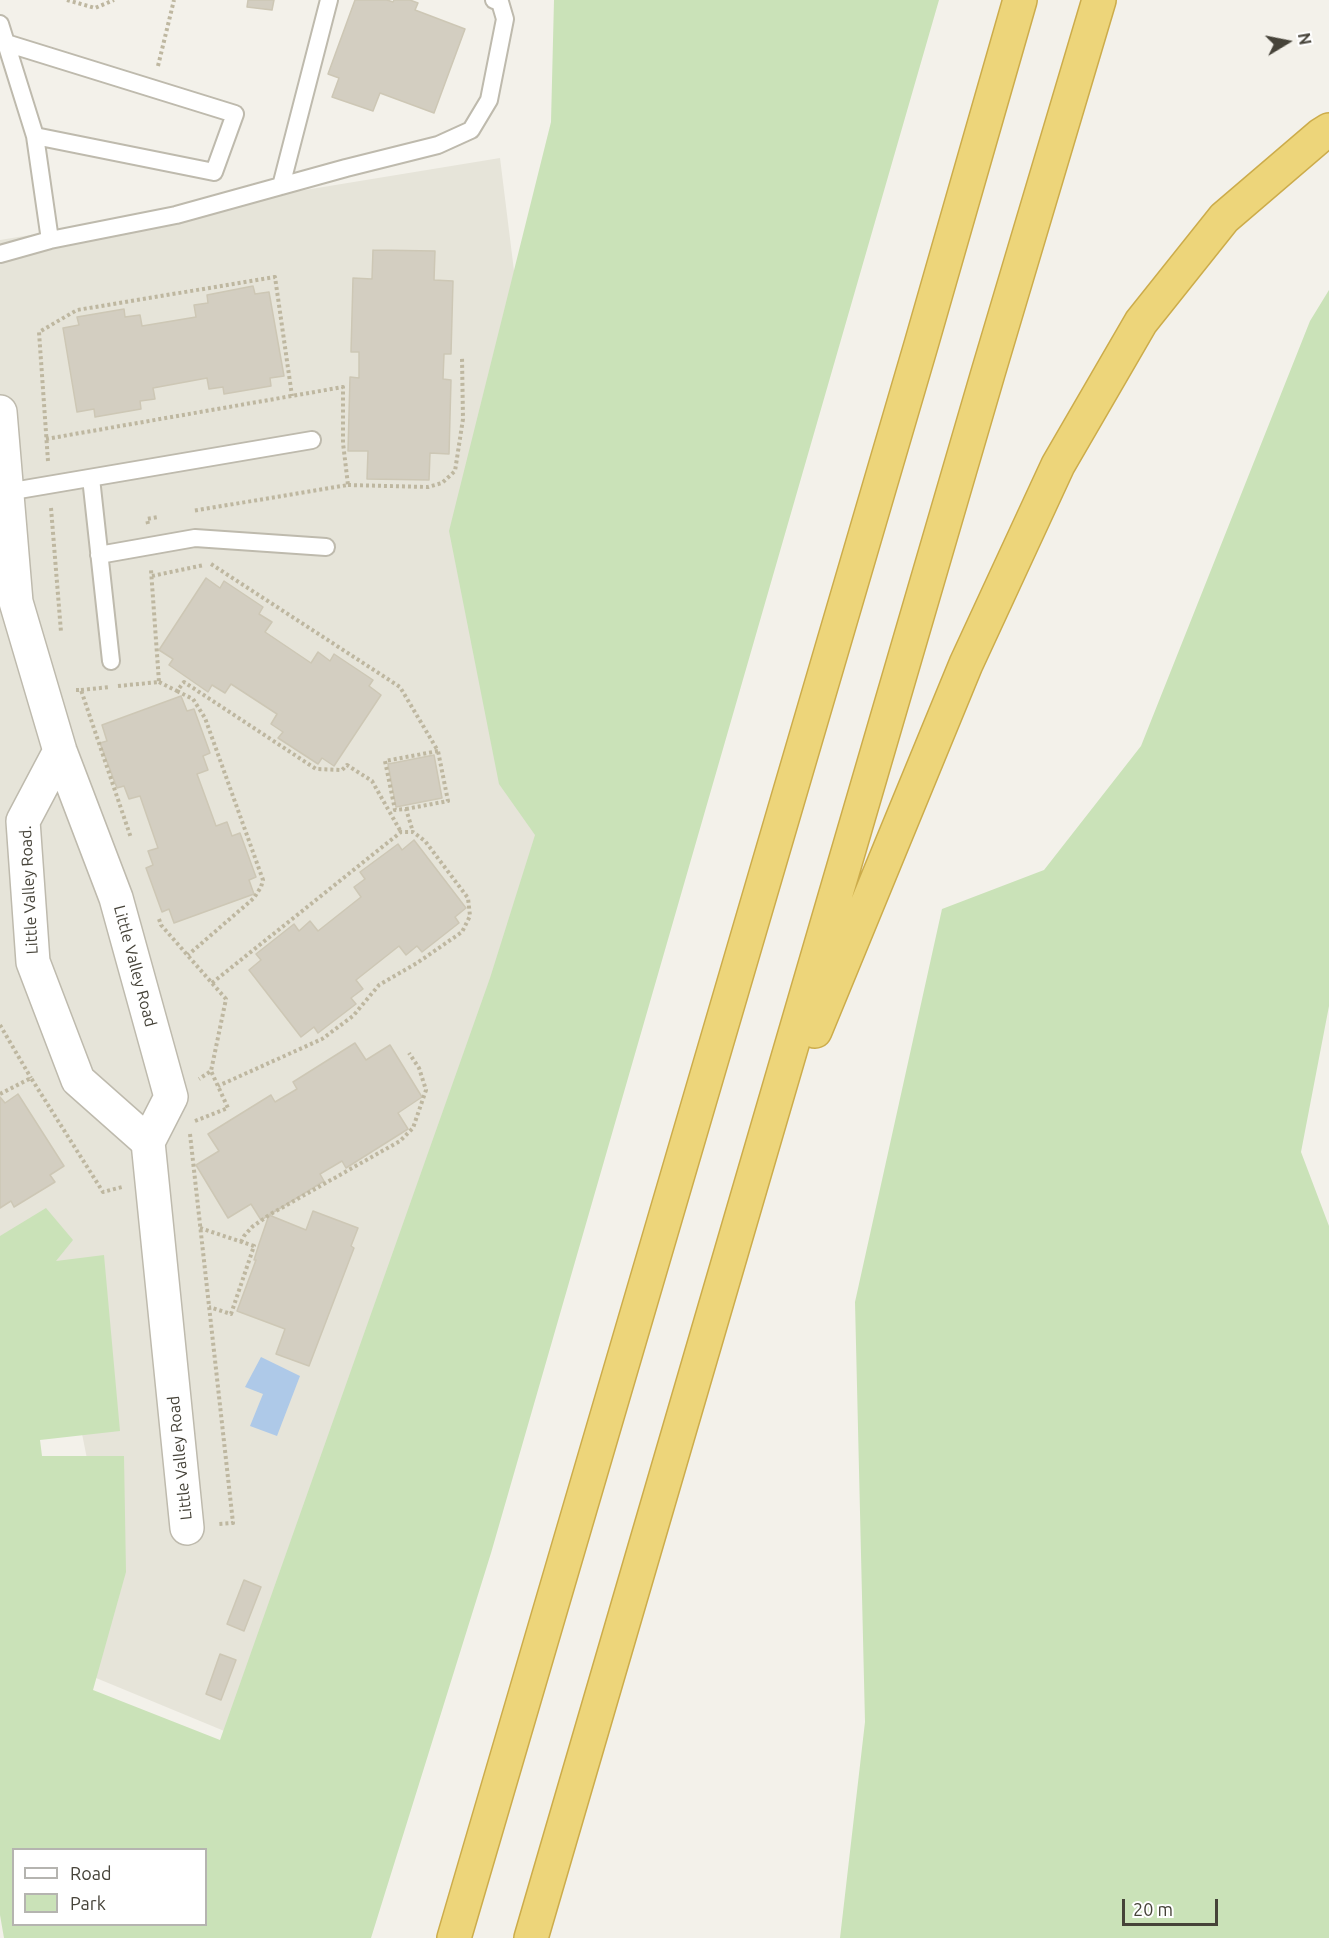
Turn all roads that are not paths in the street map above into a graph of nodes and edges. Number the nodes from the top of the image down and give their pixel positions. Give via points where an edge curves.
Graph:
1 (328, 0) edge
2 (494, 0) edge
3 (1020, 0) edge
4 (1098, 0) edge
5 (0, 24) edge
6 (6, 42) junction
7 (1329, 130) edge
8 (35, 136) junction
9 (281, 186) junction
10 (50, 240) junction
11 (0, 254) edge
12 (0, 412) edge
13 (312, 440) dead end
14 (90, 478) junction
15 (7, 492) junction
16 (326, 547) dead end
17 (99, 555) junction
18 (111, 661) dead end
19 (60, 751) junction
20 (148, 1142) junction
21 (749, 1191) junction
22 (187, 1528) road end
23 (454, 1938) edge
24 (531, 1938) edge

1 - 9 lane
2 - 9 lane via 500,2 505,19 489,100 471,130 438,145
3 - 23 highway
4 - 21 highway
5 - 6 lane
6 - 8 lane
6 - 8 lane via 235,114 214,172
7 - 21 highway via 1224,218 1141,322 1058,465 966,664
8 - 10 lane
9 - 10 lane via 167,217
10 - 11 lane
12 - 15 street, Little Valley Road
13 - 14 lane
14 - 15 lane
14 - 17 lane
15 - 19 street, Little Valley Road via 16,602
16 - 17 lane via 195,538
17 - 18 lane
19 - 20 street, Little Valley Road via 116,898 171,1097
19 - 20 street, Little Valley Road. via 23,821 33,962 78,1080
20 - 22 street, Little Valley Road
21 - 24 highway

